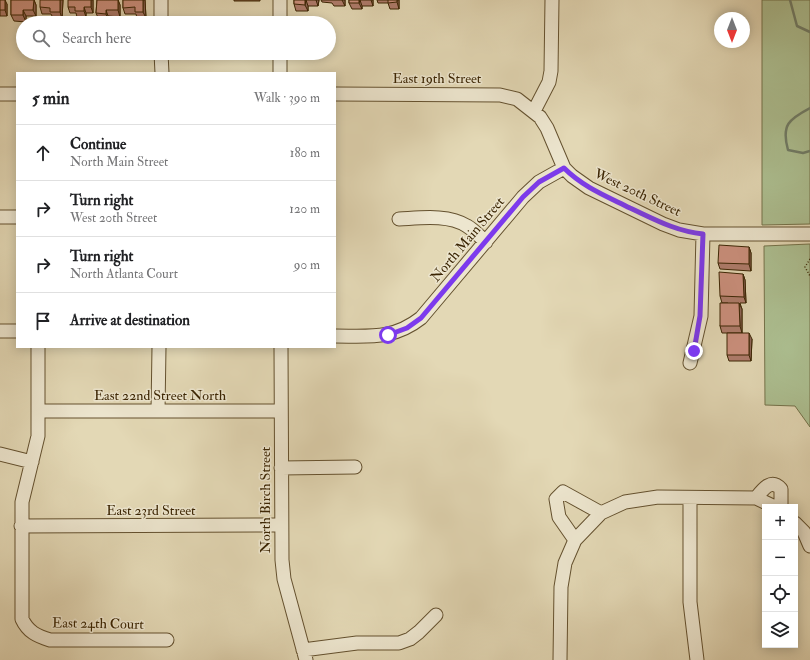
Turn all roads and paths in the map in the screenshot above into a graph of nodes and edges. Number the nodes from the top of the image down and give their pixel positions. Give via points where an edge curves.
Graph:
1 (161, 0) edge
2 (280, 0) edge
3 (552, 0) edge
4 (161, 16) edge
5 (280, 16) edge
6 (161, 60) edge
7 (280, 60) edge
8 (162, 72) edge
9 (280, 72) edge
10 (0, 94) edge
11 (16, 94) edge
12 (336, 94) edge
13 (534, 111) junction
14 (564, 168) junction
15 (0, 217) edge
16 (16, 217) edge
17 (399, 219) dead end
18 (703, 234) junction
19 (805, 234) edge
20 (486, 242) junction
21 (810, 259) edge
22 (810, 276) edge
23 (0, 331) edge
24 (16, 331) edge
25 (336, 336) edge
26 (38, 348) edge
27 (159, 348) edge
28 (281, 348) edge
29 (690, 363) dead end
30 (38, 411) junction
31 (158, 411) junction
32 (281, 411) junction
33 (0, 454) edge
34 (32, 462) junction
35 (355, 467) dead end
36 (281, 468) junction
37 (690, 498) junction
38 (756, 498) junction
39 (769, 504) edge
40 (781, 504) edge
41 (601, 513) junction
42 (281, 525) junction
43 (22, 526) junction
44 (798, 527) edge
45 (575, 540) junction
46 (810, 546) edge
47 (436, 615) dead end
48 (167, 640) dead end
49 (305, 655) edge
50 (560, 660) edge
51 (696, 660) edge

1 - 4 street
2 - 5 street
3 - 13 street via 551,71 549,82
6 - 8 street
7 - 9 street
10 - 11 street
12 - 13 street, East 19th Street via 500,94 517,99
13 - 14 street, East 19th Street via 547,128
14 - 18 street, West 20th Street via 589,188 663,224
14 - 20 street, North Main Street via 530,190
15 - 16 street
17 - 20 street via 451,220 466,225
18 - 19 street, West 20th Street
18 - 29 street via 700,316
20 - 25 street, North Main Street via 421,318 397,332 378,336
21 - 22 path via 806,267
23 - 24 street
26 - 30 street
27 - 31 street
28 - 32 street, North Birch Street
30 - 31 street, East 22nd Street North
30 - 34 street via 38,436
31 - 32 street, East 22nd Street North
32 - 36 street, North Birch Street
33 - 34 street
34 - 43 street via 22,502
35 - 36 street
36 - 42 street, North Birch Street
37 - 38 street
37 - 41 street via 658,497 625,502
37 - 51 street via 690,602
38 - 39 street
38 - 40 street via 764,487 770,484 777,485 781,489
41 - 45 street
41 - 45 street via 563,492 556,499 559,517
42 - 43 street, East 23rd Street
42 - 49 street, North Birch Street via 284,579
43 - 48 street, East 24th Court via 21,610 22,620 30,631 38,637 50,640
44 - 46 street via 804,532
45 - 50 street via 565,563 561,587
47 - 49 street via 410,639 399,643 356,643

